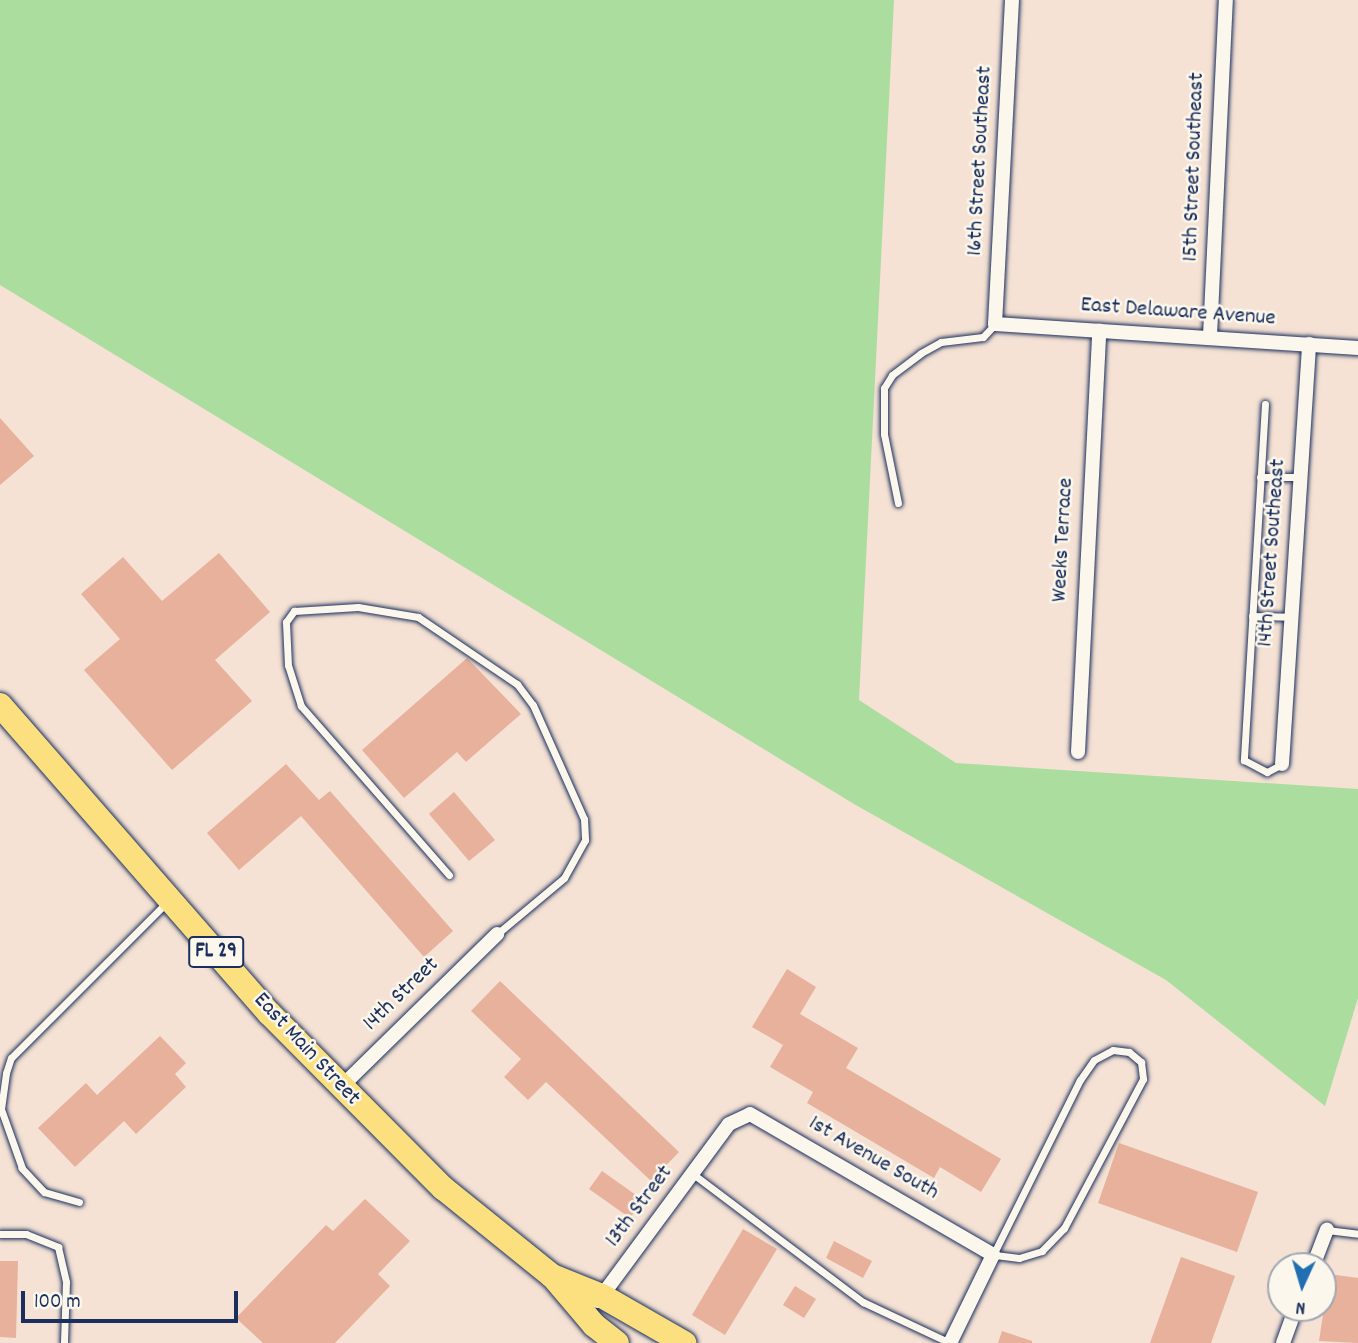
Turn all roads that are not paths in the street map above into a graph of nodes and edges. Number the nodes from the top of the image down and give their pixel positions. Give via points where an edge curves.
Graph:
1 (1012, 0) edge
2 (1226, 0) edge
3 (995, 324) junction
4 (1098, 331) junction
5 (1210, 337) junction
6 (1309, 344) junction
7 (1358, 348) edge
8 (1265, 404) dead end
9 (1260, 477) junction
10 (1300, 477) junction
11 (898, 503) dead end
12 (1252, 615) junction
13 (1291, 617) junction
14 (0, 705) edge
15 (1078, 752) dead end
16 (1282, 764) joint
17 (449, 875) dead end
18 (170, 900) junction
19 (496, 934) joint
20 (340, 1088) junction
21 (729, 1124) joint
22 (693, 1174) junction
23 (79, 1202) dead end
24 (1327, 1230) joint
25 (0, 1234) edge
26 (1358, 1234) edge
27 (1318, 1252) edge
28 (993, 1255) junction
29 (552, 1276) junction
30 (602, 1296) junction
31 (587, 1317) junction
32 (1291, 1322) edge
33 (64, 1343) edge
34 (617, 1343) edge
35 (684, 1343) edge
36 (950, 1343) edge
37 (1283, 1343) edge

1 - 3 street, 16th Street Southeast
2 - 5 street, 15th Street Southeast
3 - 4 street, East Delaware Avenue
3 - 11 lane via 983,337 941,342 921,353 892,375 884,388 884,434
4 - 5 street, East Delaware Avenue
4 - 15 street, Weeks Terrace
5 - 6 street, East Delaware Avenue
6 - 7 street, East Delaware Avenue
6 - 10 street, 14th Street Southeast
8 - 9 lane
9 - 10 lane
9 - 12 lane
10 - 13 street, 14th Street Southeast
12 - 13 lane
12 - 16 lane via 1244,760 1267,772
13 - 16 street, 14th Street Southeast
14 - 18 highway, East Main Street / FL 29
17 - 19 lane via 301,706 288,664 286,622 294,611 358,607 418,617 517,684 533,705 584,819 585,840 564,878
18 - 20 highway, East Main Street / FL 29
18 - 23 lane via 10,1058 1,1109 22,1168 44,1192
19 - 20 street, 14th Street
20 - 29 highway, East Main Street / FL 29 via 443,1188
21 - 22 street, 13th Street
21 - 28 street, 1st Avenue South via 750,1114
22 - 30 street, 13th Street
22 - 36 lane via 863,1302
24 - 26 lane
24 - 27 street
25 - 33 lane via 26,1234 58,1247 66,1282
28 - 28 lane via 1094,1060 1113,1050 1129,1052 1141,1062 1143,1079 1064,1228 1042,1251 1019,1258
28 - 36 street
29 - 30 highway, East Main Street / FL 29
29 - 31 highway, East Main Street / FL 29
30 - 31 street, 13th Street
30 - 35 highway, East Main Street / FL 29
31 - 34 highway, East Main Street / FL 29
32 - 37 street

